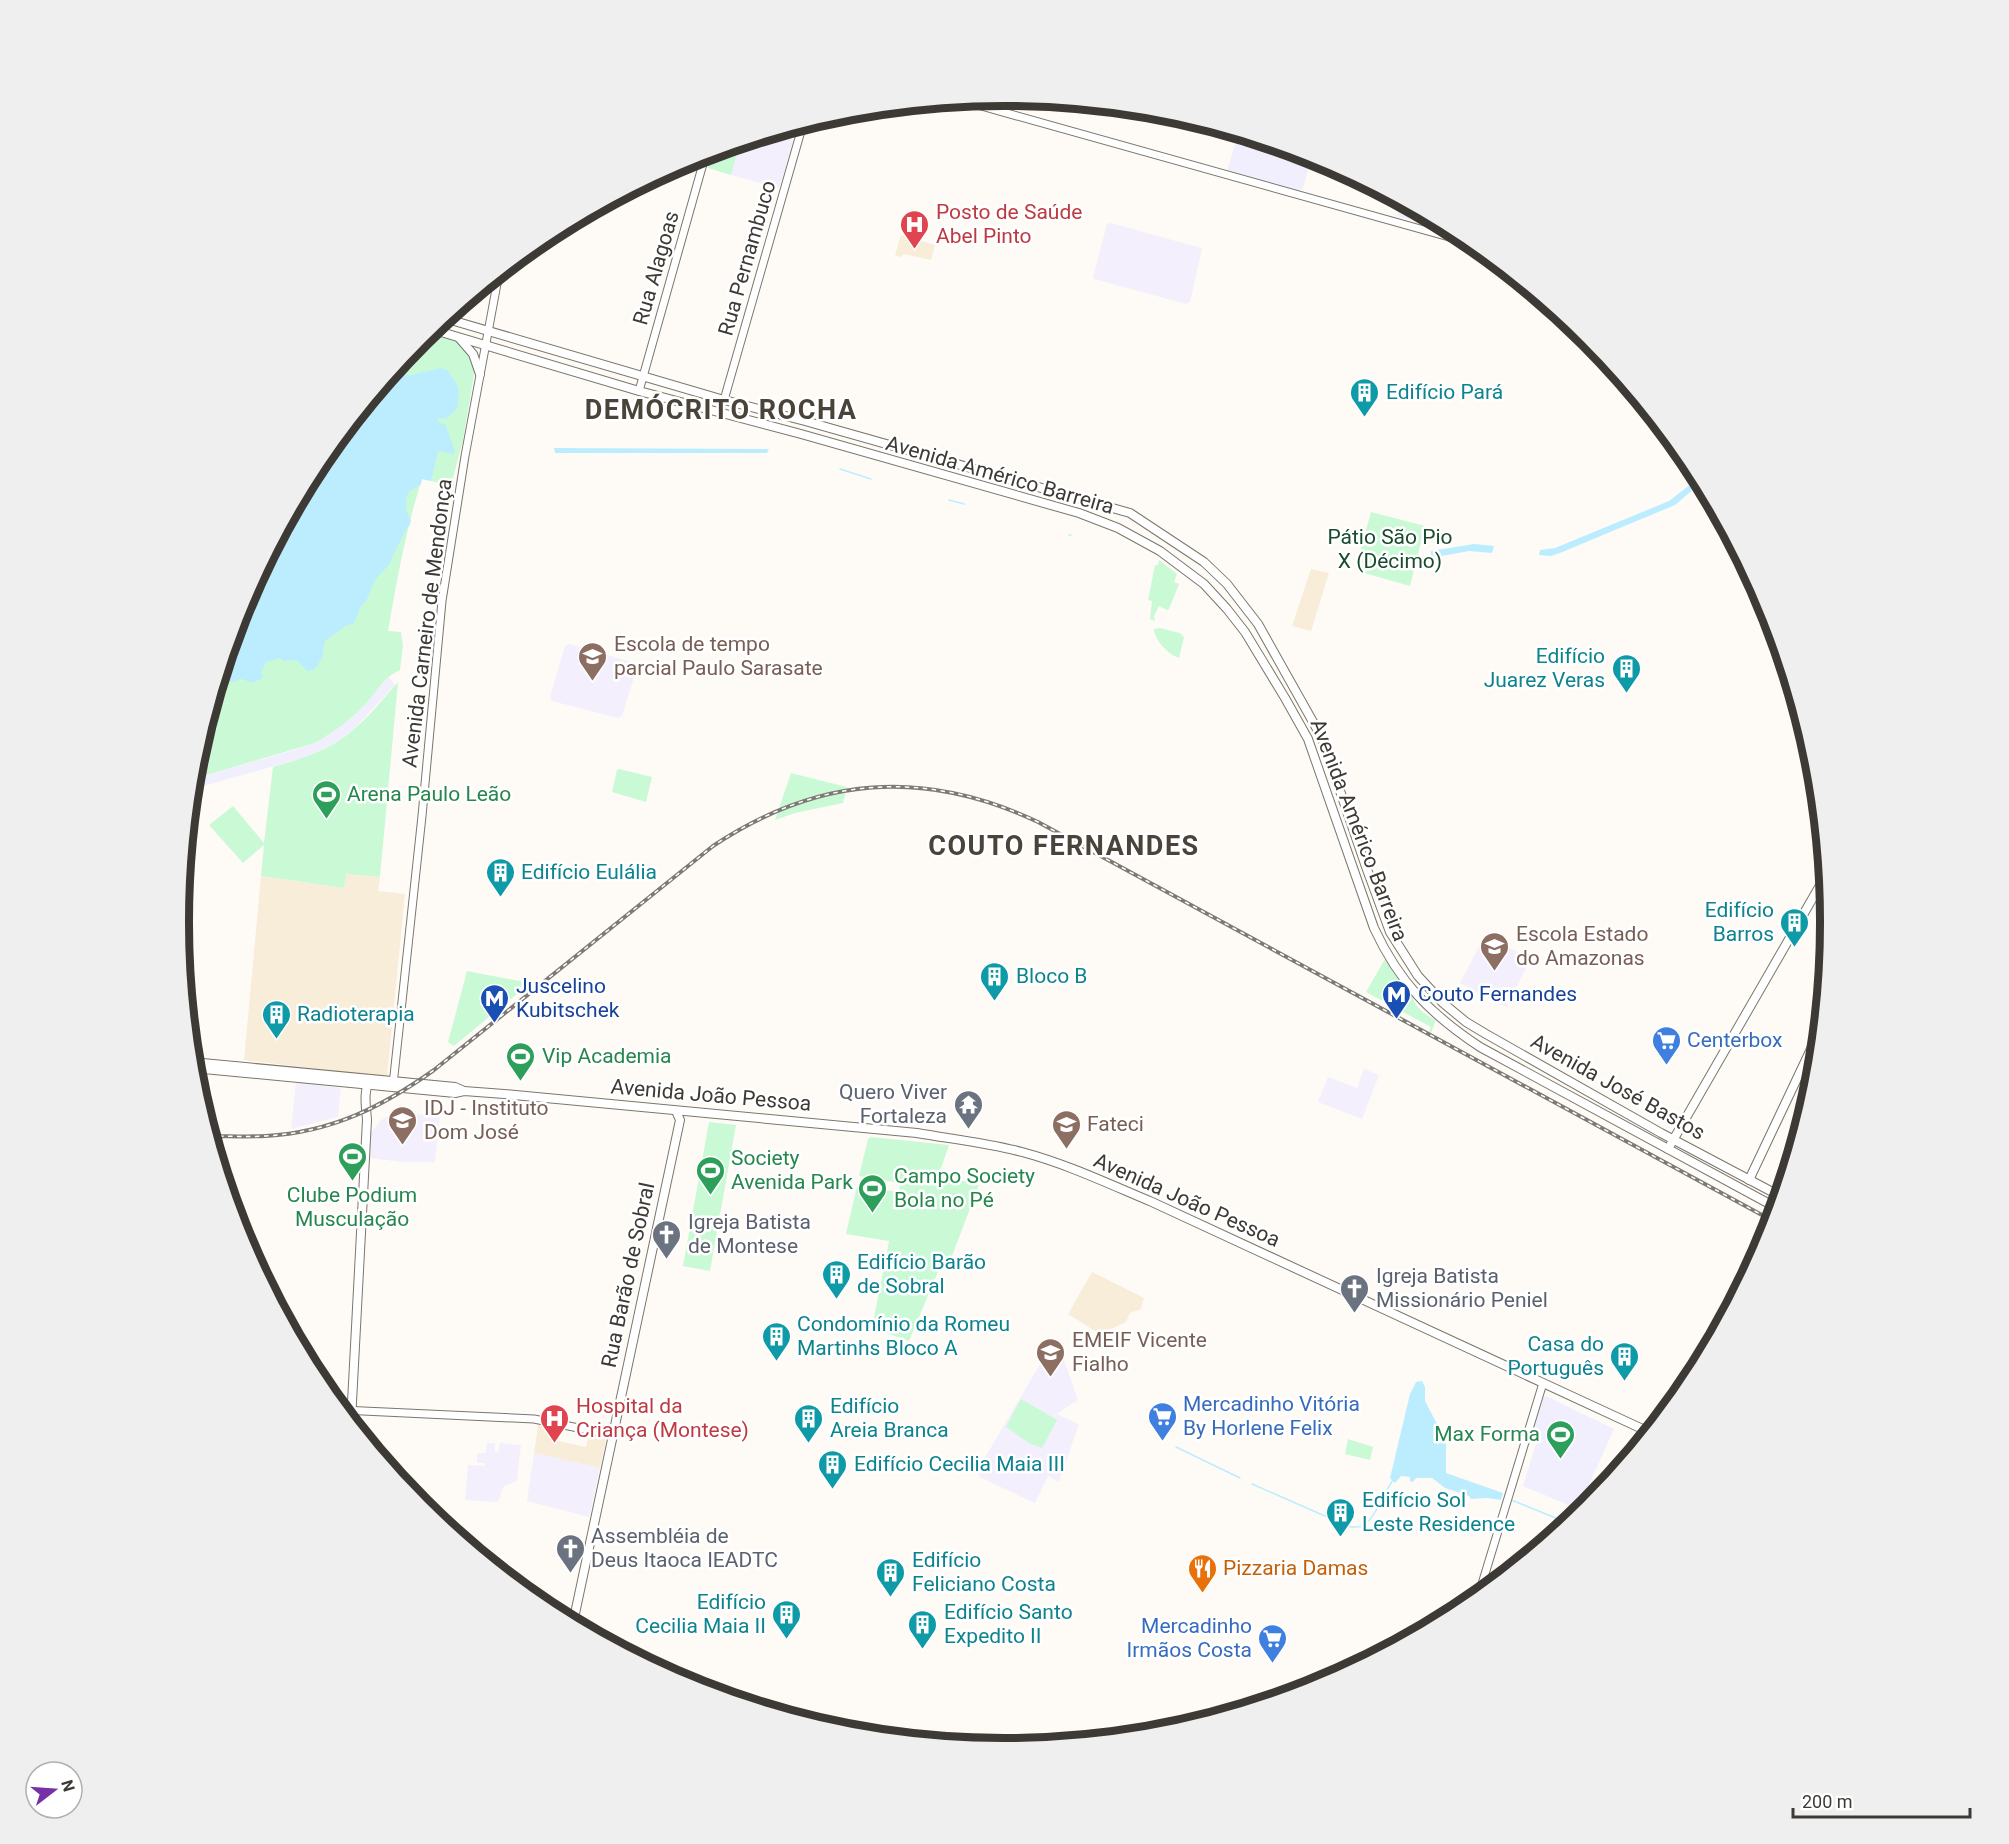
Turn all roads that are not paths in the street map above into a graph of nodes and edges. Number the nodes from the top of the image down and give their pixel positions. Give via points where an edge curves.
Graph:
1 (984, 107) edge
2 (801, 132) edge
3 (703, 165) edge
4 (1444, 236) edge
5 (497, 284) edge
6 (454, 321) edge
7 (489, 331) junction
8 (442, 332) edge
9 (457, 336) junction
10 (486, 345) junction
11 (480, 374) junction
12 (643, 377) junction
13 (639, 391) junction
14 (723, 400) junction
15 (1335, 817) junction
16 (1354, 832) junction
17 (1819, 888) edge
18 (1443, 1003) joint
19 (1440, 1018) joint
20 (1809, 1054) edge
21 (202, 1063) edge
22 (203, 1069) edge
23 (369, 1082) junction
24 (1570, 1082) junction
25 (393, 1084) junction
26 (1564, 1093) junction
27 (676, 1111) junction
28 (1673, 1139) junction
29 (1668, 1149) junction
30 (1749, 1180) junction
31 (1774, 1193) edge
32 (1769, 1204) edge
33 (1543, 1383) junction
34 (351, 1409) edge
35 (353, 1411) edge
36 (1642, 1429) edge
37 (613, 1436) junction
38 (1482, 1583) edge
39 (575, 1614) edge

1 - 4 street
2 - 14 street, Rua Pernambuco
3 - 12 street, Rua Alagoas
5 - 7 street, Avenida Carneiro de Mendonça
6 - 7 main road, Avenida Américo Barreira
7 - 10 street, Avenida Carneiro de Mendonça
7 - 12 main road, Avenida Américo Barreira
8 - 9 main road, Avenida Américo Barreira
9 - 10 main road, Avenida Américo Barreira
9 - 11 main road via 473,354
10 - 11 street, Avenida Carneiro de Mendonça
10 - 13 main road, Avenida Américo Barreira
11 - 25 street, Avenida Carneiro de Mendonça via 442,601
12 - 13 street, Rua Alagoas
12 - 14 main road, Avenida Américo Barreira
13 - 15 main road, Avenida Américo Barreira via 1079,513 1147,542 1204,584 1245,632 1308,739
14 - 16 main road, Avenida Américo Barreira via 1130,513 1190,551 1227,584 1264,634 1322,738
15 - 16 main road via 1346,819
15 - 19 main road, Avenida Américo Barreira via 1385,952 1423,1003
16 - 18 main road, Avenida Américo Barreira via 1390,932 1418,976
17 - 28 main road
18 - 24 main road, Avenida José Bastos via 1485,1034
19 - 26 main road, Avenida José Bastos via 1480,1047
20 - 30 main road
21 - 23 main road, Avenida João Pessoa
22 - 23 main road, Avenida João Pessoa
23 - 25 main road, Avenida João Pessoa
23 - 34 main road via 365,1098
24 - 26 main road
24 - 28 main road, Avenida José Bastos
25 - 27 main road, Avenida João Pessoa via 454,1093
26 - 29 main road, Avenida José Bastos
27 - 33 main road, Avenida João Pessoa via 917,1133 1023,1152 1110,1183
27 - 37 main road, Rua Barão de Sobral via 680,1120
28 - 29 main road
28 - 30 main road, Avenida José Bastos
29 - 32 main road, Avenida José Bastos
30 - 31 main road, Avenida José Bastos
33 - 36 main road, Avenida João Pessoa
33 - 38 street
35 - 37 street via 534,1419
37 - 39 main road, Rua Barão de Sobral

